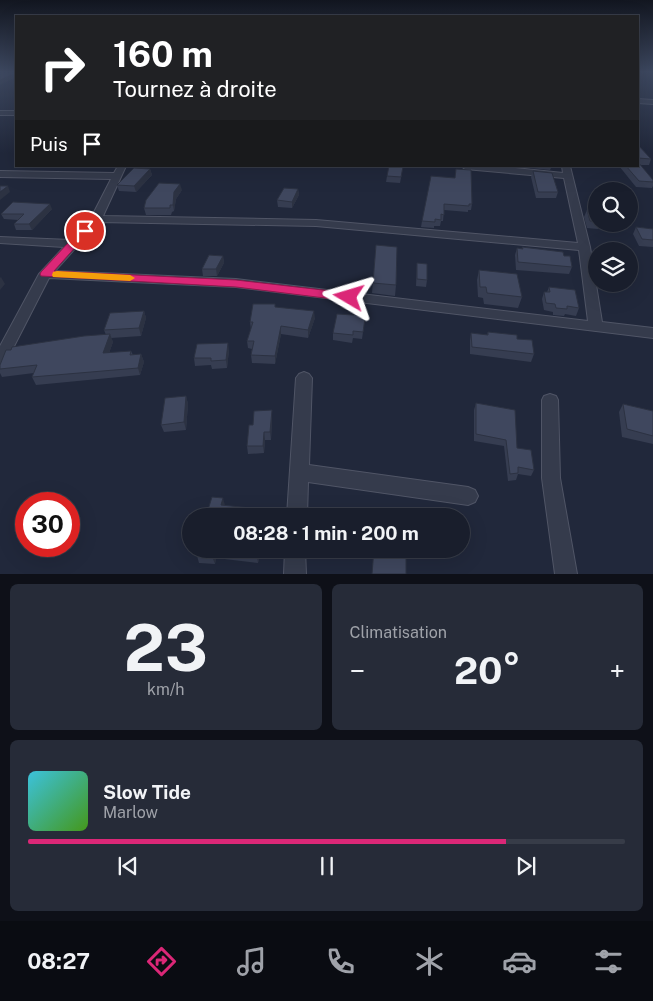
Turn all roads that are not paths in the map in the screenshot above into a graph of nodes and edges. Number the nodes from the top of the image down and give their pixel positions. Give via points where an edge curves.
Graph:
1 (639, 101) edge
2 (653, 102) edge
3 (0, 113) edge
4 (15, 113) edge
5 (486, 167) edge
6 (119, 171) edge
7 (568, 171) edge
8 (0, 174) edge
9 (96, 219) junction
10 (0, 240) edge
11 (74, 244) junction
12 (584, 248) junction
13 (45, 274) junction
14 (596, 327) junction
15 (653, 333) edge
16 (0, 360) edge
17 (304, 378) dead end
18 (550, 400) dead end
19 (298, 472) junction
20 (468, 496) dead end
21 (296, 508) edge
22 (295, 558) edge
23 (294, 574) edge
24 (566, 574) edge

1 - 2 street
3 - 4 street
5 - 7 street
6 - 8 street
6 - 9 street
7 - 12 street
9 - 11 street
9 - 12 street via 316,223
10 - 11 street
11 - 13 street
12 - 14 street
13 - 14 street via 236,283
13 - 16 street
14 - 15 street
17 - 19 street
18 - 24 street via 551,478
19 - 20 street
19 - 21 street
22 - 23 street

